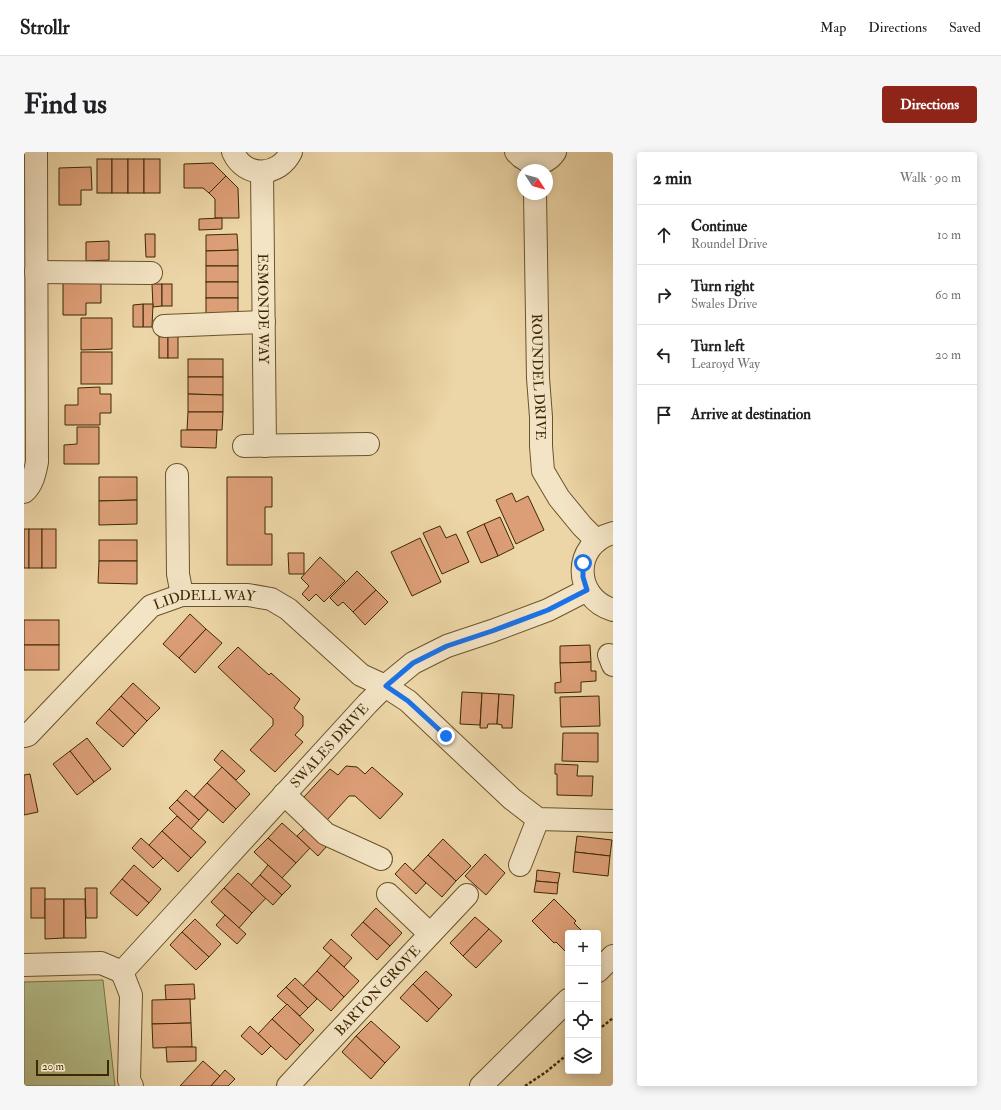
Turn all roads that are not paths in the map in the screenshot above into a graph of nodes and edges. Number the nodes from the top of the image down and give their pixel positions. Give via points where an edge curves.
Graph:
1 (36, 152) edge
2 (233, 152) edge
3 (291, 152) edge
4 (516, 152) edge
5 (555, 152) edge
6 (532, 164) edge
7 (538, 164) edge
8 (262, 172) junction
9 (535, 200) edge
10 (36, 272) junction
11 (151, 273) dead end
12 (264, 322) junction
13 (164, 326) dead end
14 (368, 444) dead end
15 (177, 474) dead end
16 (24, 492) edge
17 (605, 537) edge
18 (587, 590) junction
19 (182, 595) junction
20 (613, 610) edge
21 (386, 686) junction
22 (24, 736) edge
23 (284, 794) junction
24 (538, 819) junction
25 (613, 821) edge
26 (381, 859) dead end
27 (520, 866) dead end
28 (388, 894) dead end
29 (467, 895) dead end
30 (430, 934) junction
31 (613, 956) edge
32 (24, 965) edge
33 (601, 968) edge
34 (122, 972) junction
35 (566, 1002) edge
36 (489, 1083) edge
37 (132, 1086) edge
38 (288, 1086) edge

1 - 10 street
2 - 8 street via 243,165
3 - 8 street via 281,166
4 - 6 street
5 - 7 street via 549,159
8 - 12 street, ESMONDE WAY
9 - 17 street, ROUNDEL DRIVE via 538,378 543,471 559,498 582,526
10 - 11 street
10 - 16 street via 37,462 34,477
12 - 13 street
12 - 14 street, ESMONDE WAY via 255,446
15 - 19 street via 178,574
17 - 18 street, ROUNDEL DRIVE via 588,551 583,563 583,577
18 - 20 street via 594,600
18 - 21 street, SWALES DRIVE via 548,610 447,646 413,663
19 - 21 street, LIDDELL WAY via 248,595 271,598 288,609 361,675
19 - 22 street, LIDDELL WAY via 151,606 28,735
21 - 23 street, SWALES DRIVE via 366,704
21 - 24 street, LIDDELL WAY via 408,701 512,799
23 - 26 street via 326,834
23 - 34 street, SWALES DRIVE
24 - 25 street
24 - 27 street
28 - 30 street
29 - 30 street, BARTON GROVE
30 - 38 street, BARTON GROVE
31 - 33 street
32 - 34 street via 101,963
34 - 37 street via 131,995 129,1080
35 - 36 street

